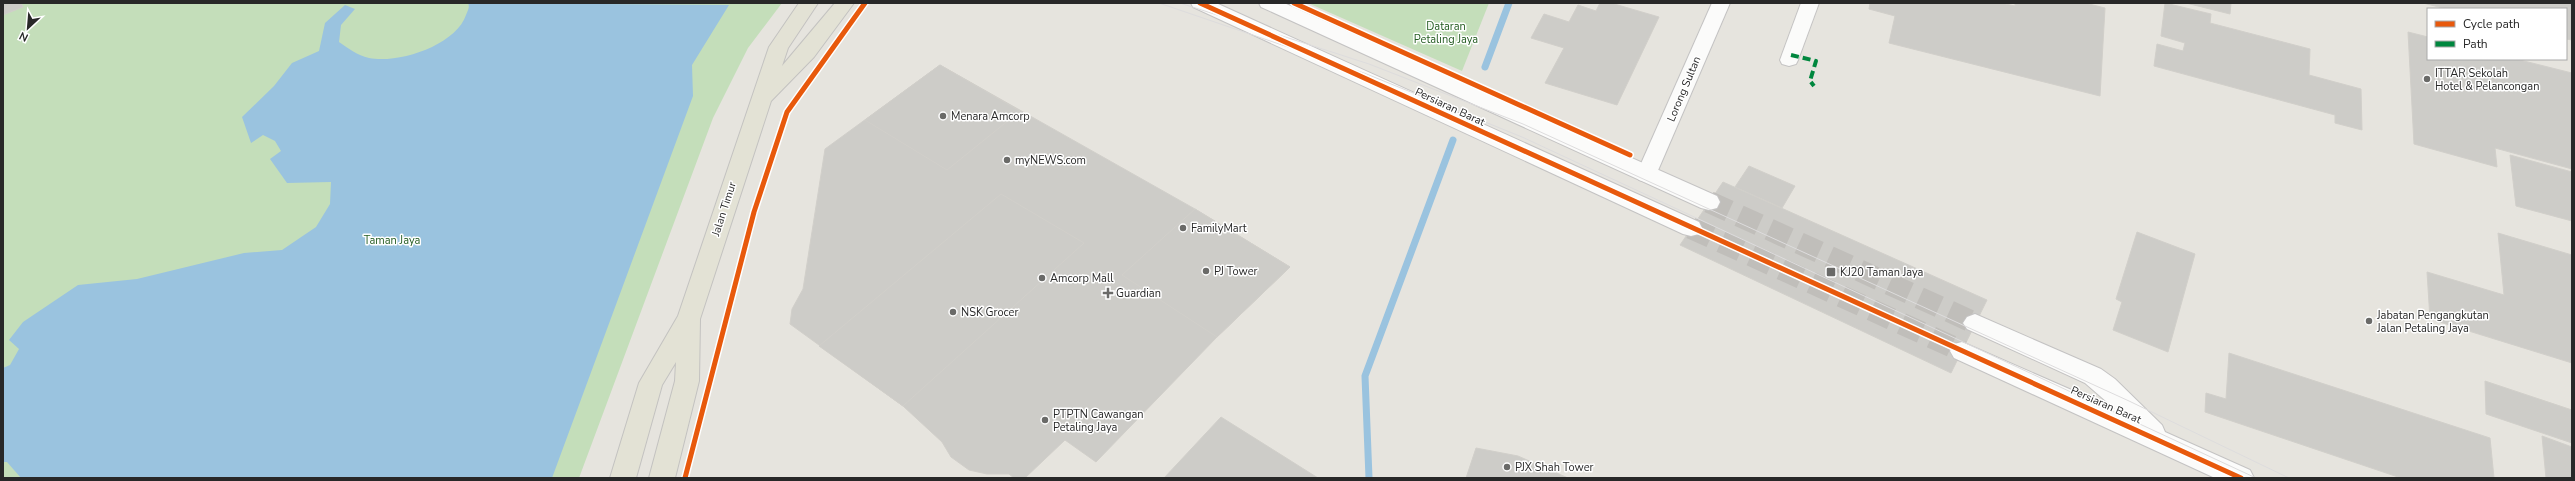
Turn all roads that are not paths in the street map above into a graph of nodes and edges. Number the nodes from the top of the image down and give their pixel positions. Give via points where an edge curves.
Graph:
1 (809, 3) edge
2 (845, 3) edge
3 (1200, 3) edge
4 (1268, 3) edge
5 (1721, 3) edge
6 (1810, 3) edge
7 (1789, 60) dead end
8 (762, 101) junction
9 (1646, 175) junction
10 (1709, 202) tunnel mouth
11 (1691, 228) tunnel mouth
12 (689, 318) junction
13 (1975, 323) tunnel mouth
14 (1962, 351) tunnel mouth
15 (2163, 441) junction
16 (623, 478) edge
17 (662, 478) edge
18 (2241, 478) edge

1 - 8 main road, Jalan Timur via 779,47
2 - 8 main road, Jalan Timur via 807,52
3 - 11 street, Persiaran Barat
4 - 9 street, Persiaran Barat
5 - 9 street, Lorong Sultan
6 - 7 street
8 - 12 main road, Jalan Timur
9 - 10 street, Persiaran Barat
12 - 16 main road, Jalan Timur via 651,383
12 - 17 main road, Jalan Timur via 687,381
13 - 15 street, Persiaran Barat via 2093,376 2107,386
14 - 15 street, Persiaran Barat
15 - 18 street, Persiaran Barat

